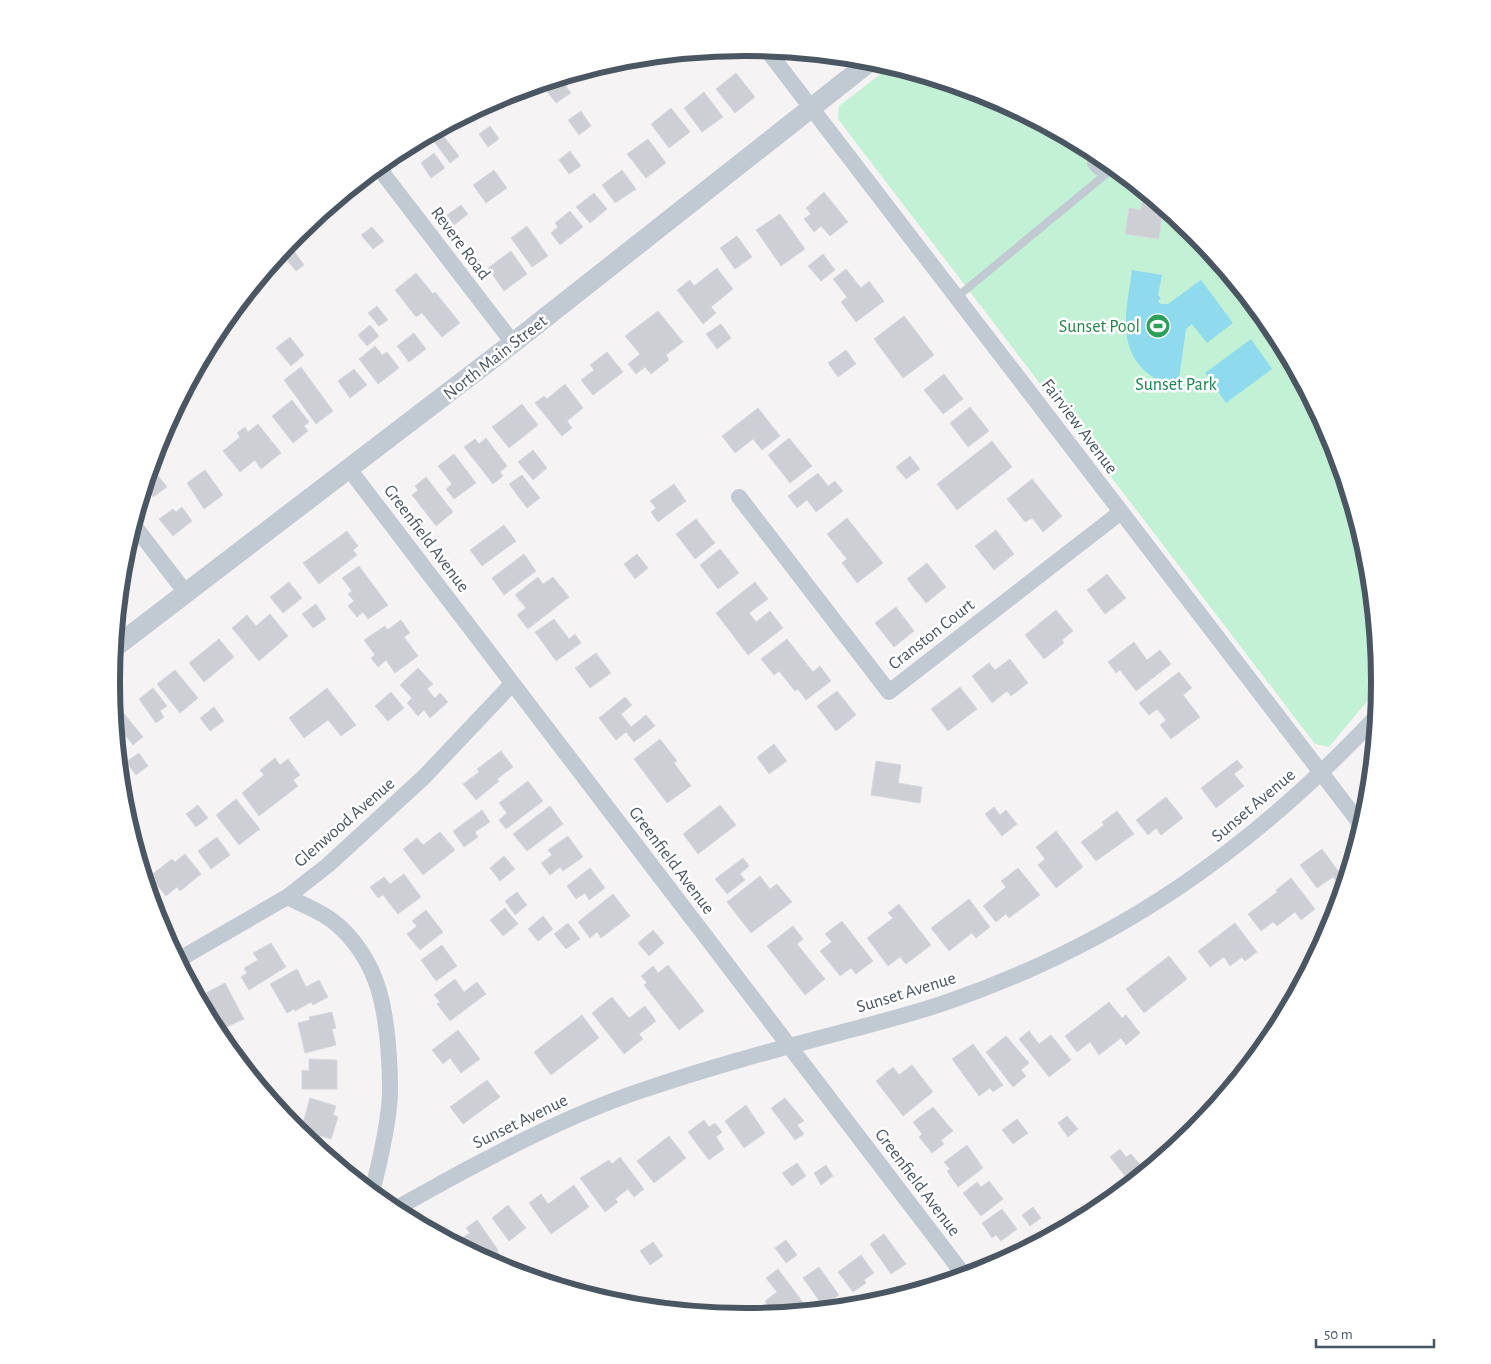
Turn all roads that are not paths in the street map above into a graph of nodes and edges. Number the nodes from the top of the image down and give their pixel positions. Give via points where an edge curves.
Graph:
1 (773, 57) edge
2 (859, 67) edge
3 (812, 108) junction
4 (1090, 160) edge
5 (383, 173) edge
6 (1106, 174) joint
7 (957, 297) junction
8 (513, 343) junction
9 (349, 469) junction
10 (739, 497) dead end
11 (1121, 512) junction
12 (139, 530) edge
13 (186, 593) junction
14 (121, 643) edge
15 (512, 684) junction
16 (1370, 723) edge
17 (1321, 773) junction
18 (1356, 818) edge
19 (287, 897) junction
20 (183, 957) edge
21 (790, 1046) junction
22 (374, 1184) edge
23 (402, 1205) edge
24 (956, 1272) edge

1 - 3 street, Fairview Avenue
2 - 3 street, North Main Street
3 - 7 street, Fairview Avenue
3 - 8 street, North Main Street
4 - 6 lane via 1093,168
5 - 8 street, Revere Road
6 - 7 lane
7 - 11 street, Fairview Avenue
8 - 9 street, North Main Street
9 - 13 street, North Main Street
9 - 15 street, Greenfield Avenue
10 - 11 street, Cranston Court via 889,692
11 - 17 street, Fairview Avenue
12 - 13 street
13 - 14 street, North Main Street
15 - 19 street, Glenwood Avenue via 407,793 328,865
15 - 21 street, Greenfield Avenue
16 - 17 street, Sunset Avenue
17 - 18 street, Fairview Avenue
17 - 21 street, Sunset Avenue via 1244,840 1188,882 1129,920 1060,957 946,1002
19 - 20 street, Glenwood Avenue
19 - 22 street via 332,920 342,929 364,953 377,981 388,1034 389,1106
21 - 23 street, Sunset Avenue via 599,1106 487,1158
21 - 24 street, Greenfield Avenue

